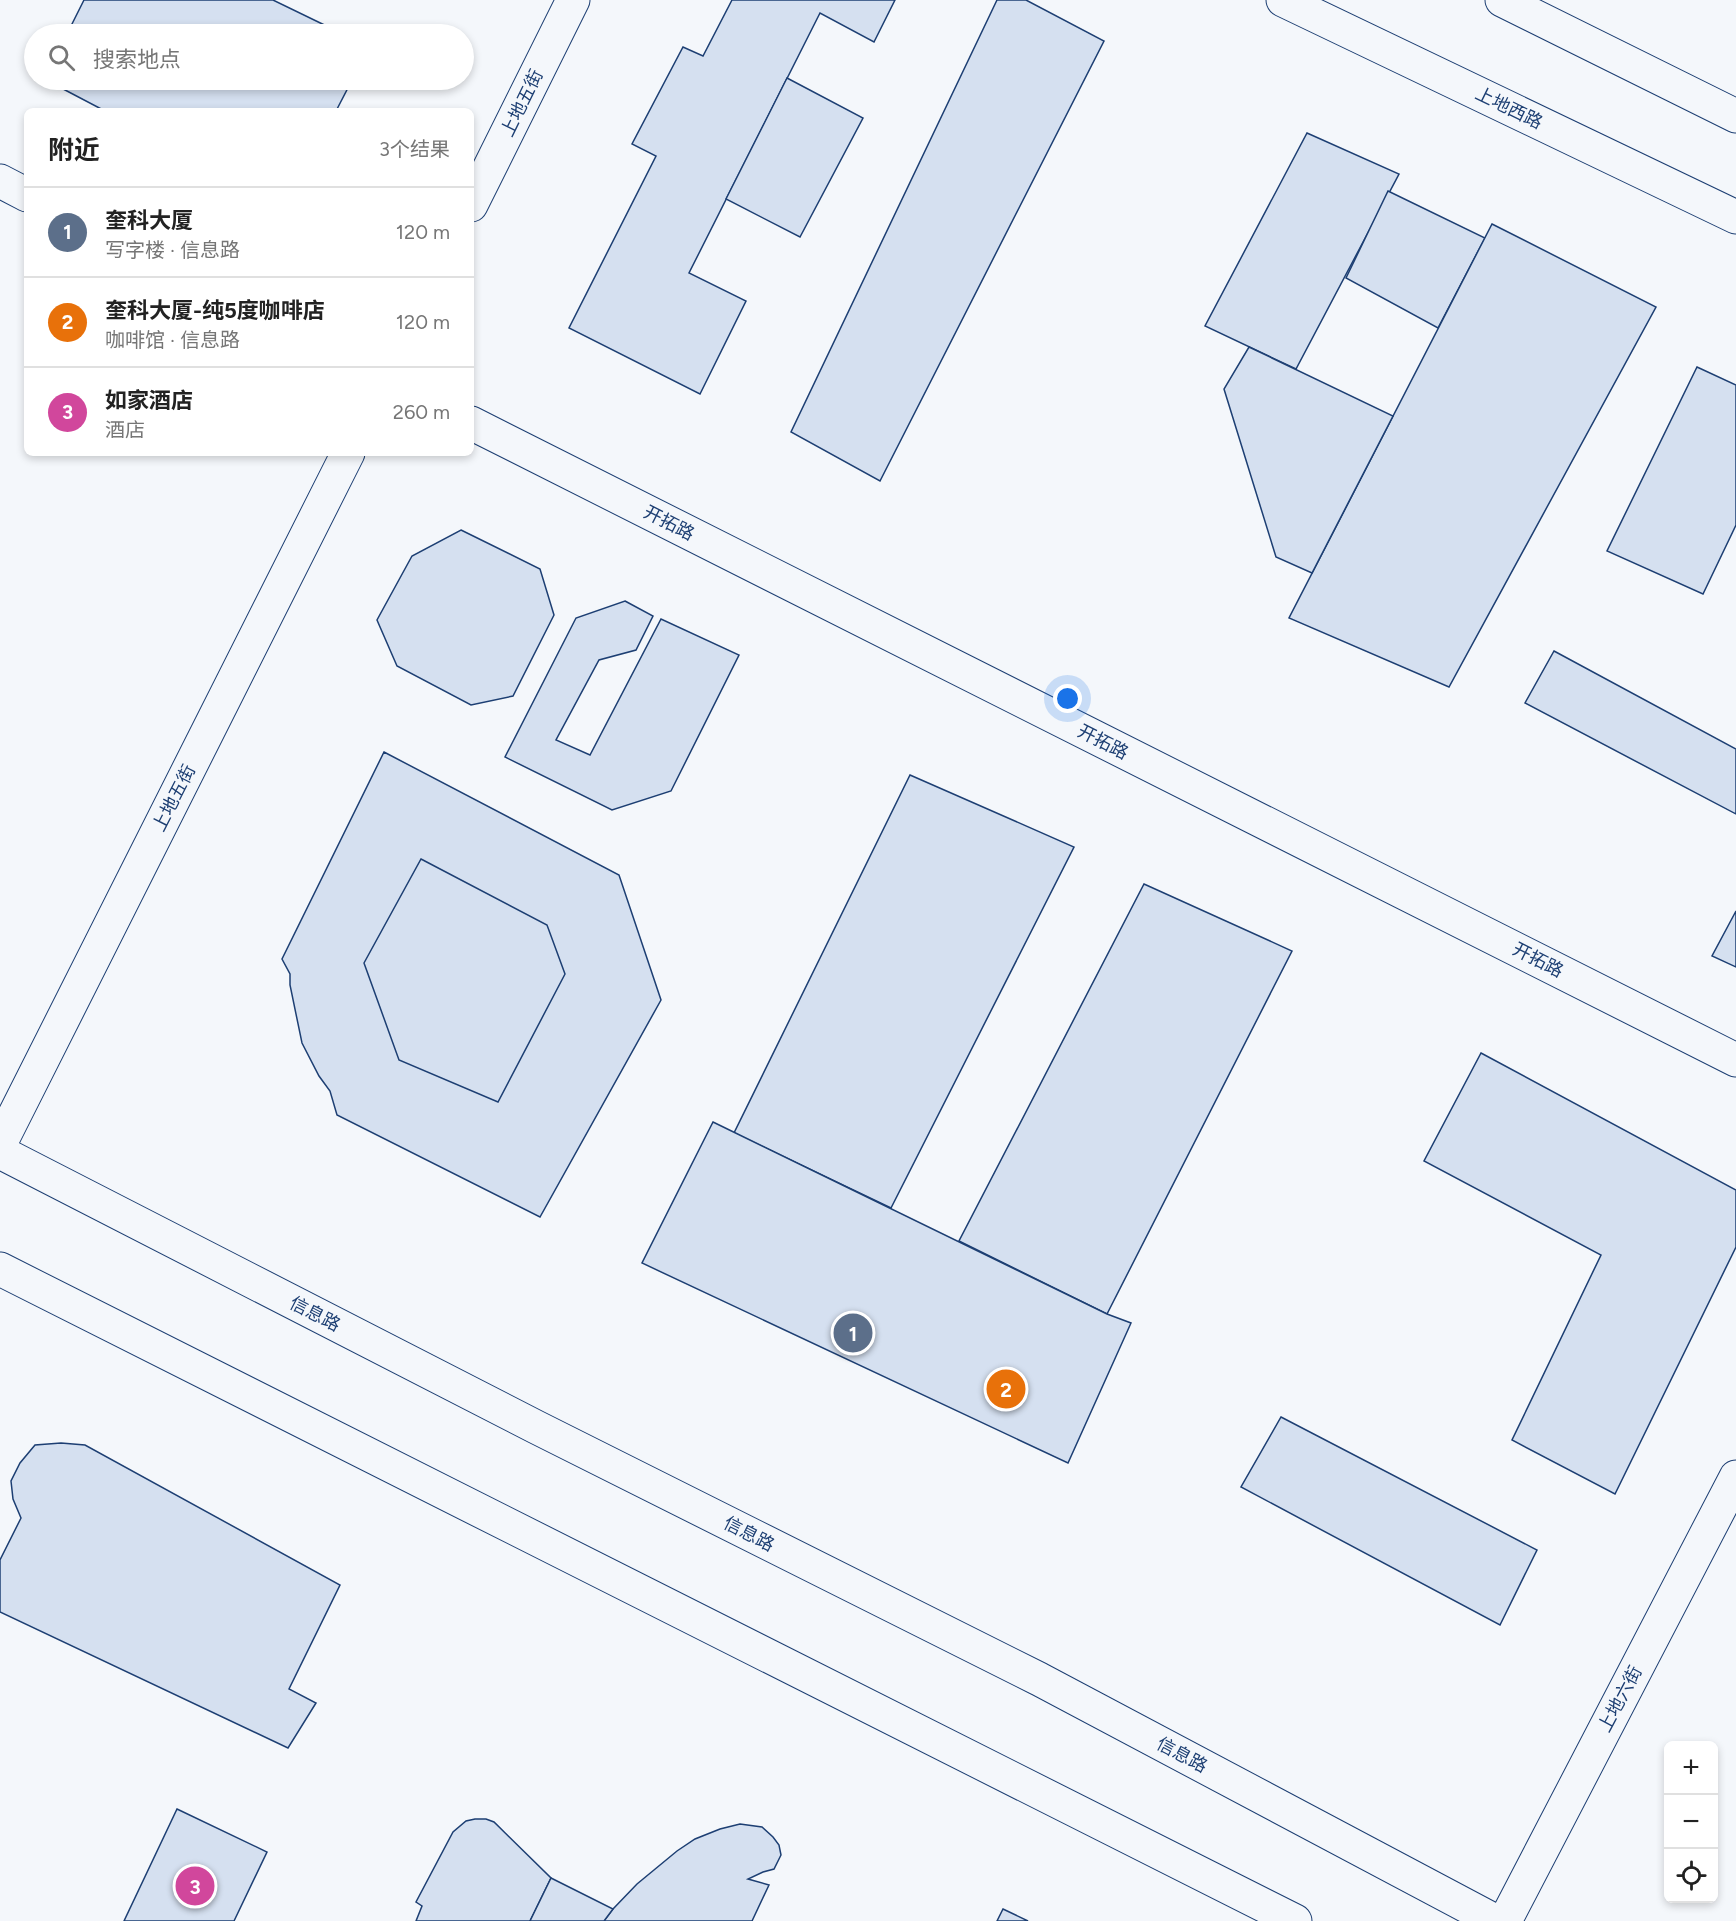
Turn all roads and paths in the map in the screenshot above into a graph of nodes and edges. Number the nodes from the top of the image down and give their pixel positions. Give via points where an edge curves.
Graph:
1 (573, 0) edge
2 (1283, 0) edge
3 (1502, 0) edge
4 (1736, 116) edge
5 (0, 181) edge
6 (24, 193) edge
7 (474, 199) edge
8 (1736, 217) edge
9 (474, 425) edge
10 (346, 456) edge
11 (1736, 1060) edge
12 (0, 1144) edge
13 (0, 1152) edge
14 (0, 1269) edge
15 (1736, 1477) edge
16 (1295, 1921) edge
17 (1495, 1921) edge
18 (1505, 1921) edge

1 - 7 main road, 上地五街
2 - 8 main road, 上地西路
3 - 4 main road
5 - 6 main road
9 - 11 main road, 开拓路
10 - 12 main road, 上地五街
13 - 17 main road, 信息路 via 547,1433 1039,1679
14 - 16 main road
15 - 18 main road, 上地六街

